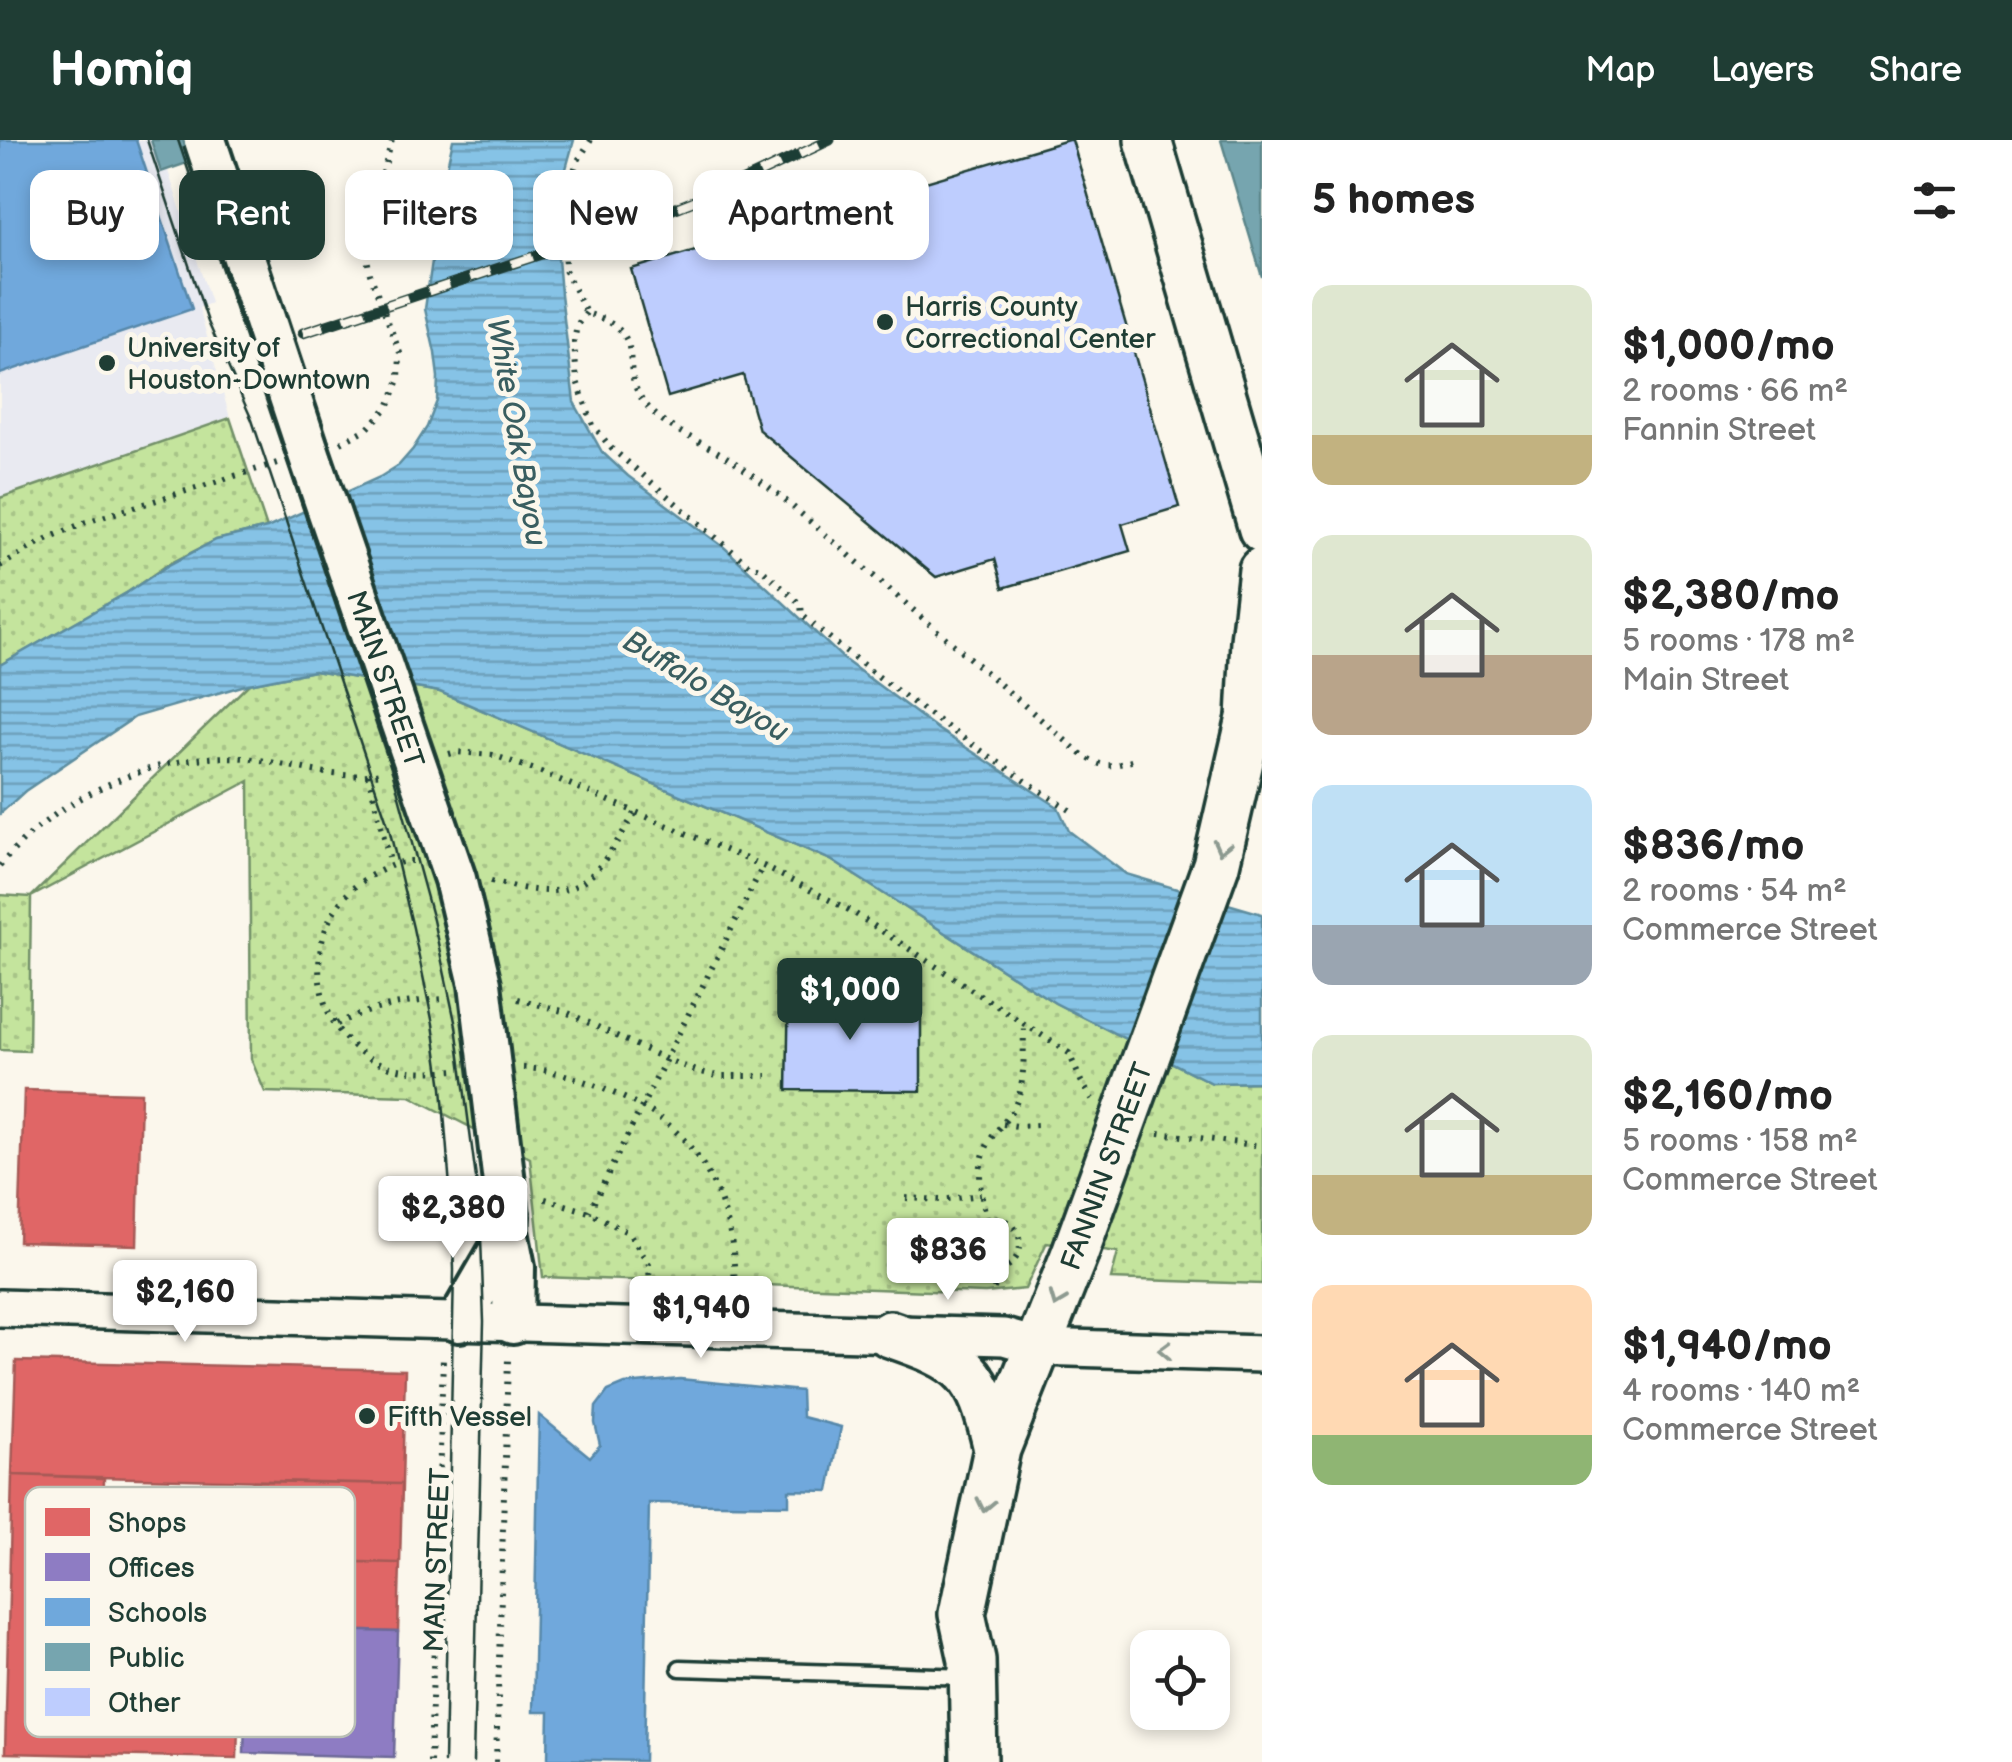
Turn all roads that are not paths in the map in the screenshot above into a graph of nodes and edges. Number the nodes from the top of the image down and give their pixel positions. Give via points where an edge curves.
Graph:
1 (205, 140) edge
2 (1148, 140) edge
3 (1262, 529) edge
4 (1262, 570) edge
5 (508, 1224) junction
6 (0, 1308) edge
7 (459, 1321) junction
8 (890, 1334) junction
9 (511, 1341) junction
10 (1038, 1347) junction
11 (1262, 1354) edge
12 (997, 1449) junction
13 (680, 1668) dead end
14 (972, 1678) junction
15 (974, 1762) edge

1 - 5 main road, MAIN STREET, bridge via 455,879 480,984
2 - 3 main road
4 -> 10 main road, FANNIN STREET, bridge via 1250,718 1216,865
5 - 7 main road
5 - 9 main road, MAIN STREET
6 - 7 street
7 - 9 street
8 - 9 street via 651,1327
8 - 10 street via 1004,1336
8 - 12 main road via 962,1367 982,1396
11 -> 10 street
10 - 12 main road, FANNIN STREET
12 -> 14 main road, FANNIN STREET via 962,1614
13 - 14 lane
14 - 15 main road, FANNIN STREET

